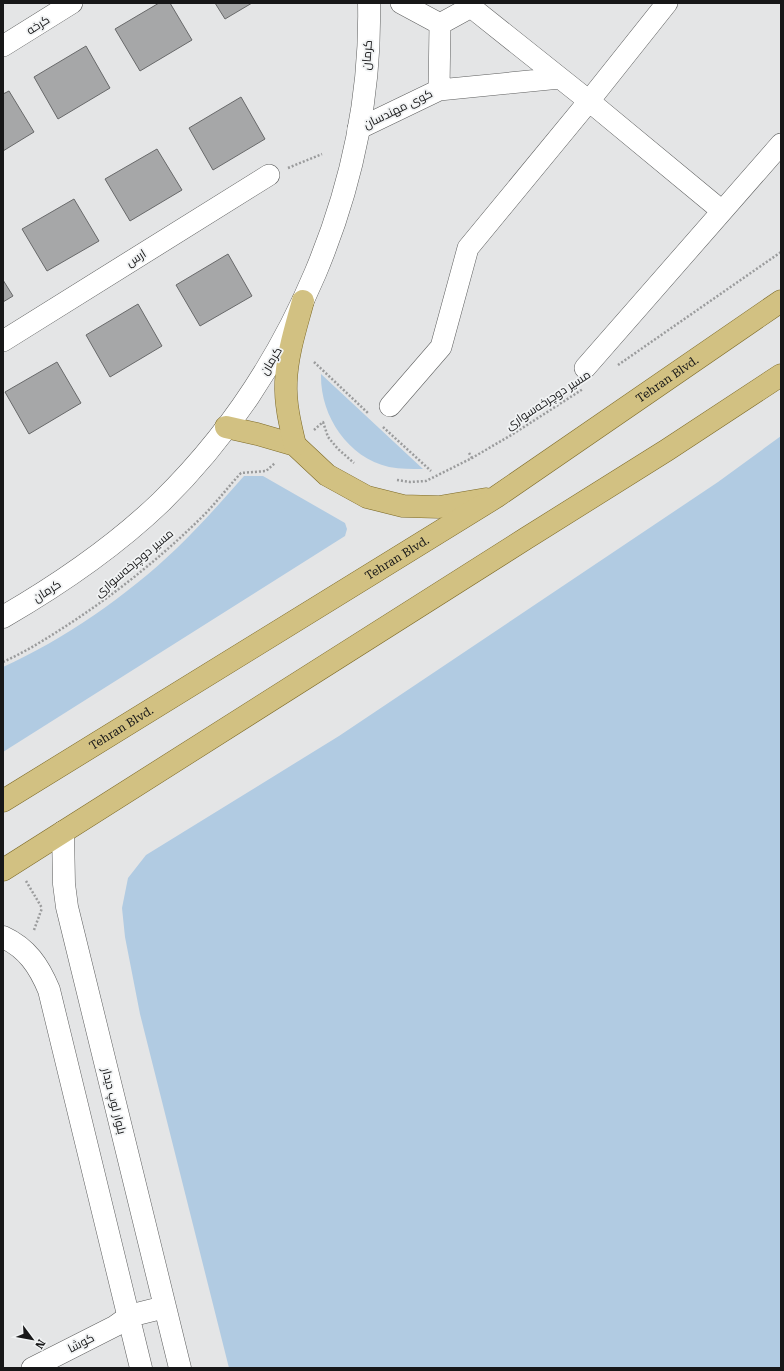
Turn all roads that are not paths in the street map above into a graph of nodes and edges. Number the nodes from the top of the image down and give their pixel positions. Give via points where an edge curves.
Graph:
1 (72, 3) edge
2 (369, 3) edge
3 (401, 3) edge
4 (666, 3) edge
5 (470, 5) edge
6 (440, 24) junction
7 (3, 46) edge
8 (560, 78) junction
9 (438, 90) junction
10 (589, 101) junction
11 (358, 129) junction
12 (781, 144) edge
13 (269, 175) road end
14 (722, 211) junction
15 (304, 300) junction
16 (781, 301) edge
17 (3, 341) edge
18 (781, 375) edge
19 (587, 377) road end
20 (390, 406) dead end
21 (226, 427) junction
22 (295, 445) junction
23 (496, 497) junction
24 (3, 617) edge
25 (3, 801) edge
26 (63, 832) junction
27 (3, 870) edge
28 (3, 937) edge
29 (165, 1307) junction
30 (129, 1316) junction
31 (32, 1368) edge
32 (142, 1368) edge
33 (180, 1368) edge

1 - 7 street, کرخه
2 - 11 street, کرمان via 367,63
3 - 6 street
4 - 10 street
5 - 6 street
5 - 8 street
6 - 9 street
8 - 9 street
8 - 10 street
9 - 11 street, کوی مهندسان
10 - 14 street
10 - 20 street via 468,248 440,347
11 - 15 street, کرمان via 339,208
12 - 14 street
13 - 17 street, ارس
14 - 19 street
15 - 21 street, کرمان via 255,387
15 - 22 main road via 290,349 286,382 288,414
16 - 23 main road, Tehran Blvd.
18 - 26 main road via 667,450
21 - 22 main road
21 - 24 street, کرمان via 195,465 125,534 45,593
22 - 23 main road via 327,475 368,497 403,506 438,507
23 - 25 main road, Tehran Blvd.
26 - 27 main road
26 - 29 street, بلوار لوپ دیدار via 67,907
28 - 30 street via 18,945 34,960 48,990
29 - 30 street
29 - 33 street, بلوار لوپ دیدار
30 - 31 street, کوشا
30 - 32 street

